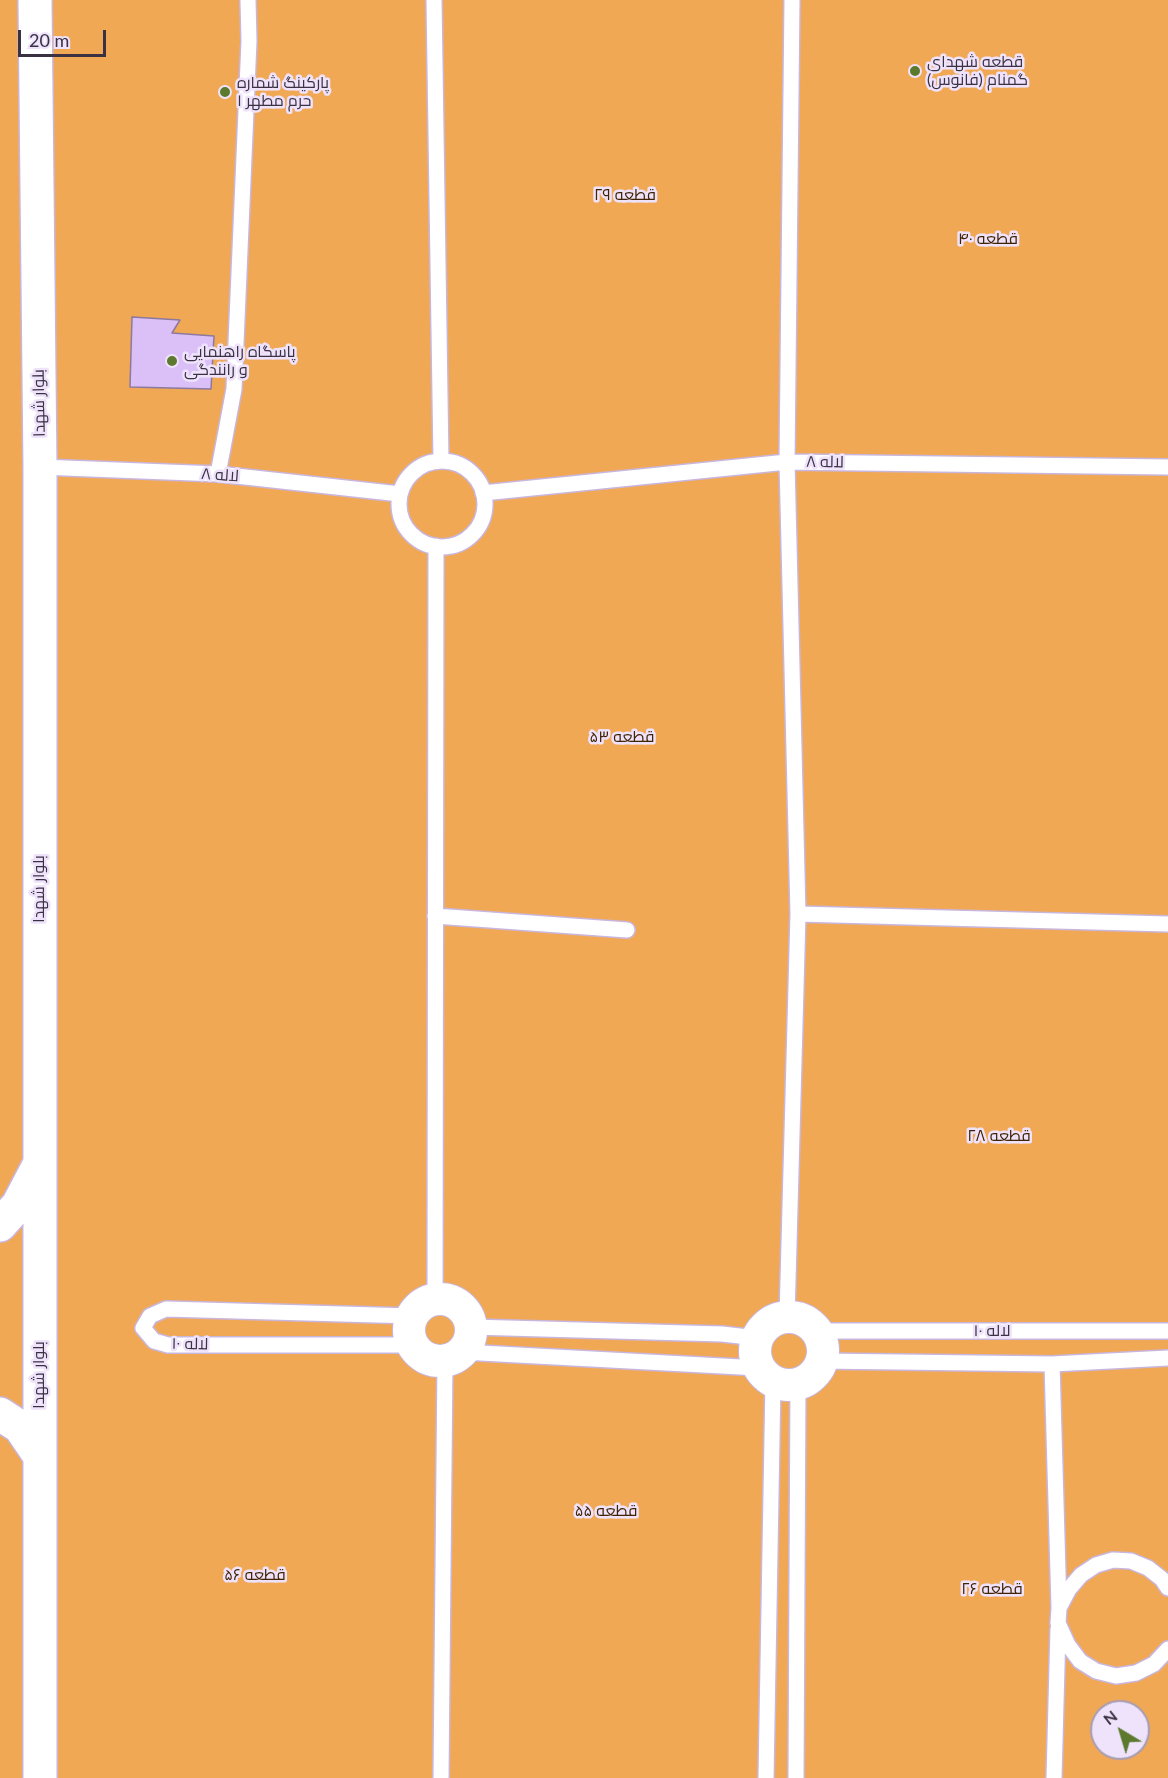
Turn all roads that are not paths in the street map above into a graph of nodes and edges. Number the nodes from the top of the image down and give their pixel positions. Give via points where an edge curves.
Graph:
1 (35, 0) edge
2 (248, 0) edge
3 (434, 0) edge
4 (792, 0) edge
5 (441, 461) junction
6 (788, 462) junction
7 (40, 467) junction
8 (1168, 467) edge
9 (218, 474) junction
10 (483, 493) junction
11 (400, 494) junction
12 (436, 546) junction
13 (798, 914) junction
14 (435, 916) junction
15 (1168, 924) edge
16 (627, 930) dead end
17 (39, 1164) junction
18 (0, 1225) edge
19 (787, 1317) junction
20 (420, 1320) junction
21 (816, 1331) junction
22 (1168, 1331) edge
23 (459, 1346) junction
24 (1168, 1358) edge
25 (821, 1361) junction
26 (1052, 1364) junction
27 (772, 1368) junction
28 (0, 1414) edge
29 (39, 1455) junction
30 (1168, 1588) edge
31 (1059, 1615) junction
32 (1165, 1659) edge
33 (40, 1778) edge
34 (441, 1778) edge
35 (766, 1778) edge
36 (796, 1778) edge
37 (1054, 1778) edge

1 - 7 street, بلوار شهدا
2 - 9 lane via 234,389
3 - 5 lane
4 - 6 lane
5 - 10 lane via 468,470
5 - 11 lane via 415,470
6 - 8 lane, لاله ۸
6 - 10 lane, لاله ۸
6 - 13 lane
7 - 9 lane, لاله ۸
7 - 17 street, بلوار شهدا
9 - 11 lane, لاله ۸
10 - 12 lane via 481,520 474,532 450,546
11 - 12 lane via 399,508 411,534
12 - 14 lane
13 - 15 lane
13 - 19 lane
14 - 16 lane
14 - 20 lane
17 - 18 street via 18,1204
17 - 29 street, بلوار شهدا
19 - 21 street via 798,1318
19 - 27 street via 769,1323
20 - 20 lane, لاله ۱۰ via 166,1309 150,1316 143,1328 153,1341 168,1345
20 - 23 street via 418,1353 436,1361
20 - 23 street via 455,1302 468,1317
21 - 22 lane, لاله ۱۰
21 - 25 street via 821,1340
23 - 27 lane
23 - 27 lane via 722,1334
23 - 34 lane
24 - 26 lane, لاله ۱۰
25 - 26 lane, لاله ۱۰
25 - 27 street via 808,1379
26 - 31 lane
27 - 35 lane
27 - 36 lane
28 - 29 street via 20,1427
29 - 33 street, بلوار شهدا
30 - 31 lane via 1148,1568 1131,1561 1113,1560 1080,1575 1069,1589
31 - 32 lane via 1068,1645 1080,1661 1096,1671 1116,1676 1136,1673
31 - 37 lane

